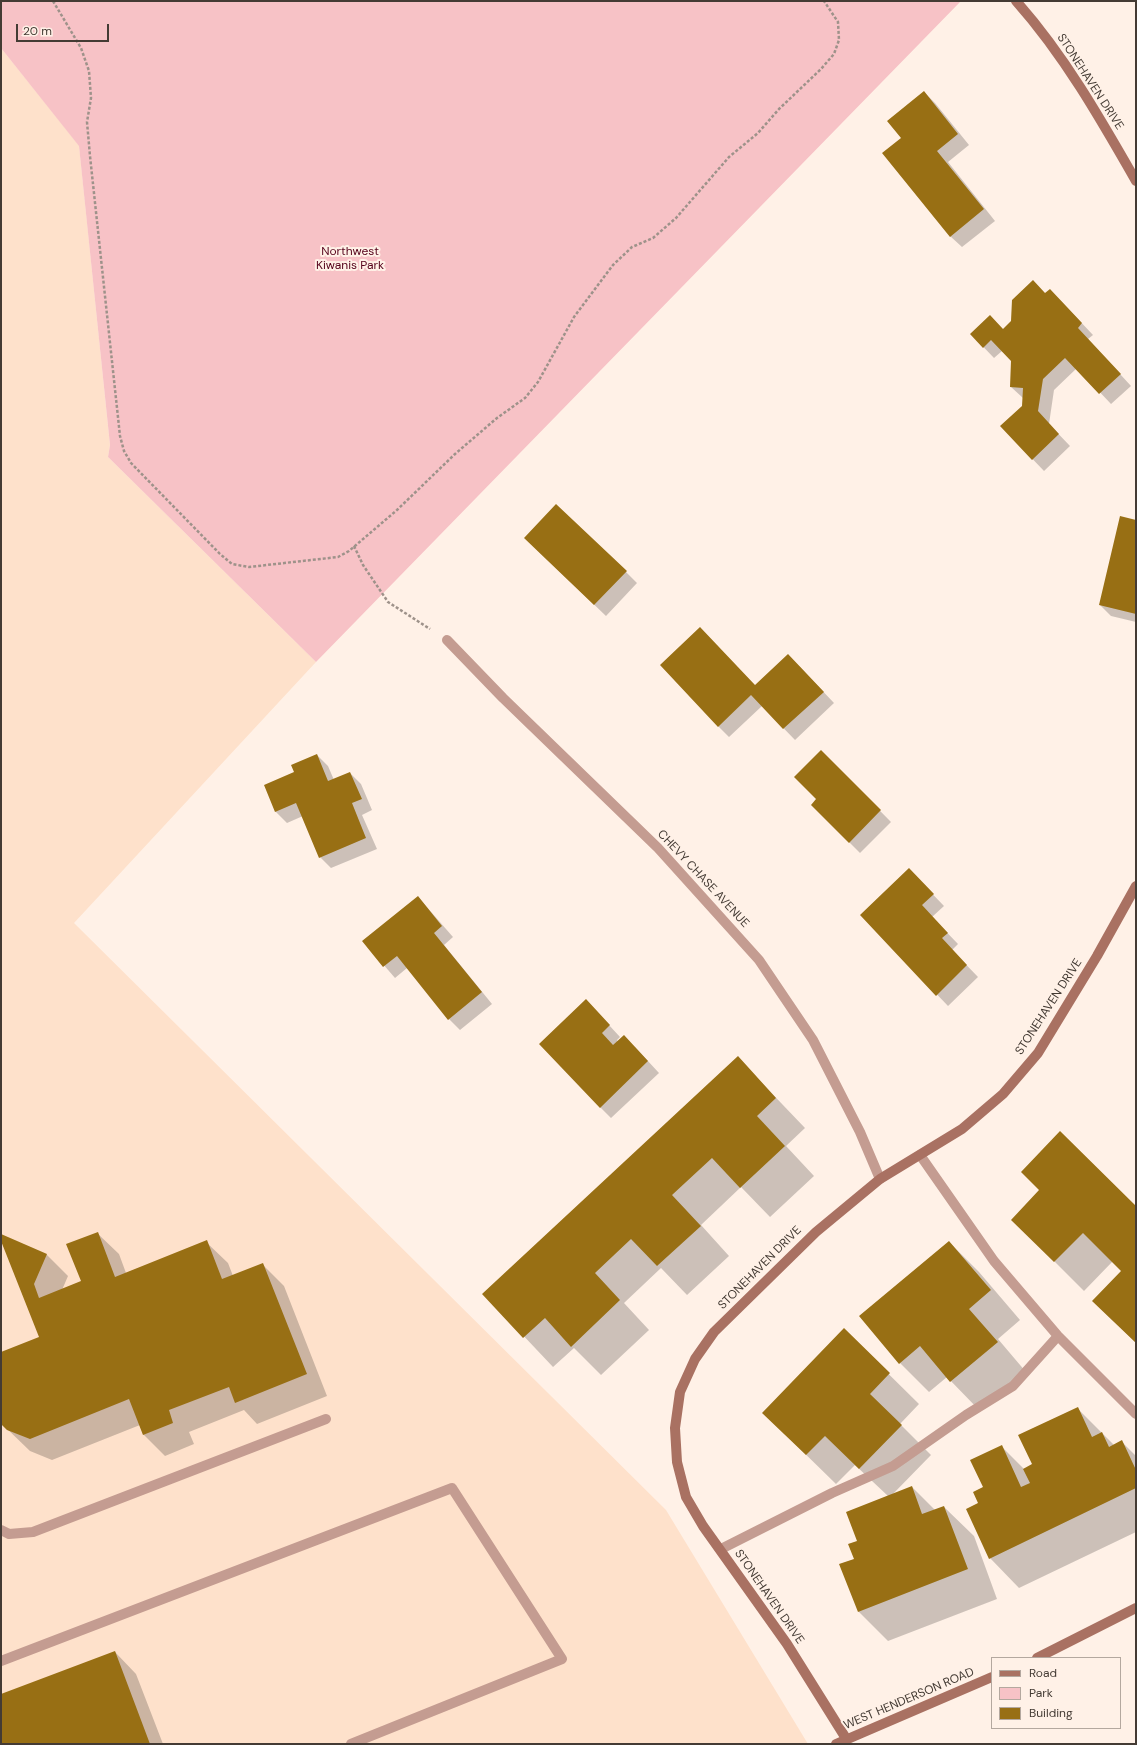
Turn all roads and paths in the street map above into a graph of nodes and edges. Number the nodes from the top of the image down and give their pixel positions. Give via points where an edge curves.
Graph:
1 (53, 1) edge
2 (824, 1) edge
3 (1016, 1) edge
4 (1136, 181) edge
5 (354, 546) junction
6 (448, 640) joint
7 (1136, 886) edge
8 (920, 1155) junction
9 (880, 1180) junction
10 (1058, 1336) junction
11 (1136, 1414) edge
12 (326, 1419) dead end
13 (1, 1530) edge
14 (720, 1549) junction
15 (1136, 1608) edge
16 (1039, 1657) edge
17 (1, 1661) edge
18 (991, 1677) edge
19 (848, 1742) edge
20 (351, 1744) edge
21 (836, 1744) edge

1 - 5 path via 81,48 89,71 91,98 87,122 90,156 120,436 124,451 131,463 232,564 249,567 338,557
2 - 5 path via 838,22 839,40 834,54 779,108 758,133 729,157 676,218 653,238 632,247 613,265 574,317 538,382 525,398 454,454 397,510
3 - 4 street, STONEHAVEN DRIVE via 1066,65
5 - 6 path via 363,565 388,602
6 - 9 street, CHEVY CHASE AVENUE via 503,698 658,848 759,960 813,1040 860,1132
7 - 8 street, STONEHAVEN DRIVE via 1038,1053 983,1113
8 - 9 street, STONEHAVEN DRIVE
8 - 10 street via 994,1261
9 - 14 street, STONEHAVEN DRIVE via 816,1232 714,1332 695,1359 680,1392 675,1428 677,1462 686,1497
10 - 11 street
10 - 14 street via 1013,1386 893,1466 832,1493
12 - 13 street via 33,1532 9,1534
14 - 19 street, STONEHAVEN DRIVE via 787,1644
15 - 16 street
17 - 20 street via 452,1488 562,1659
18 - 19 street, WEST HENDERSON ROAD
19 - 21 street, WEST HENDERSON ROAD

